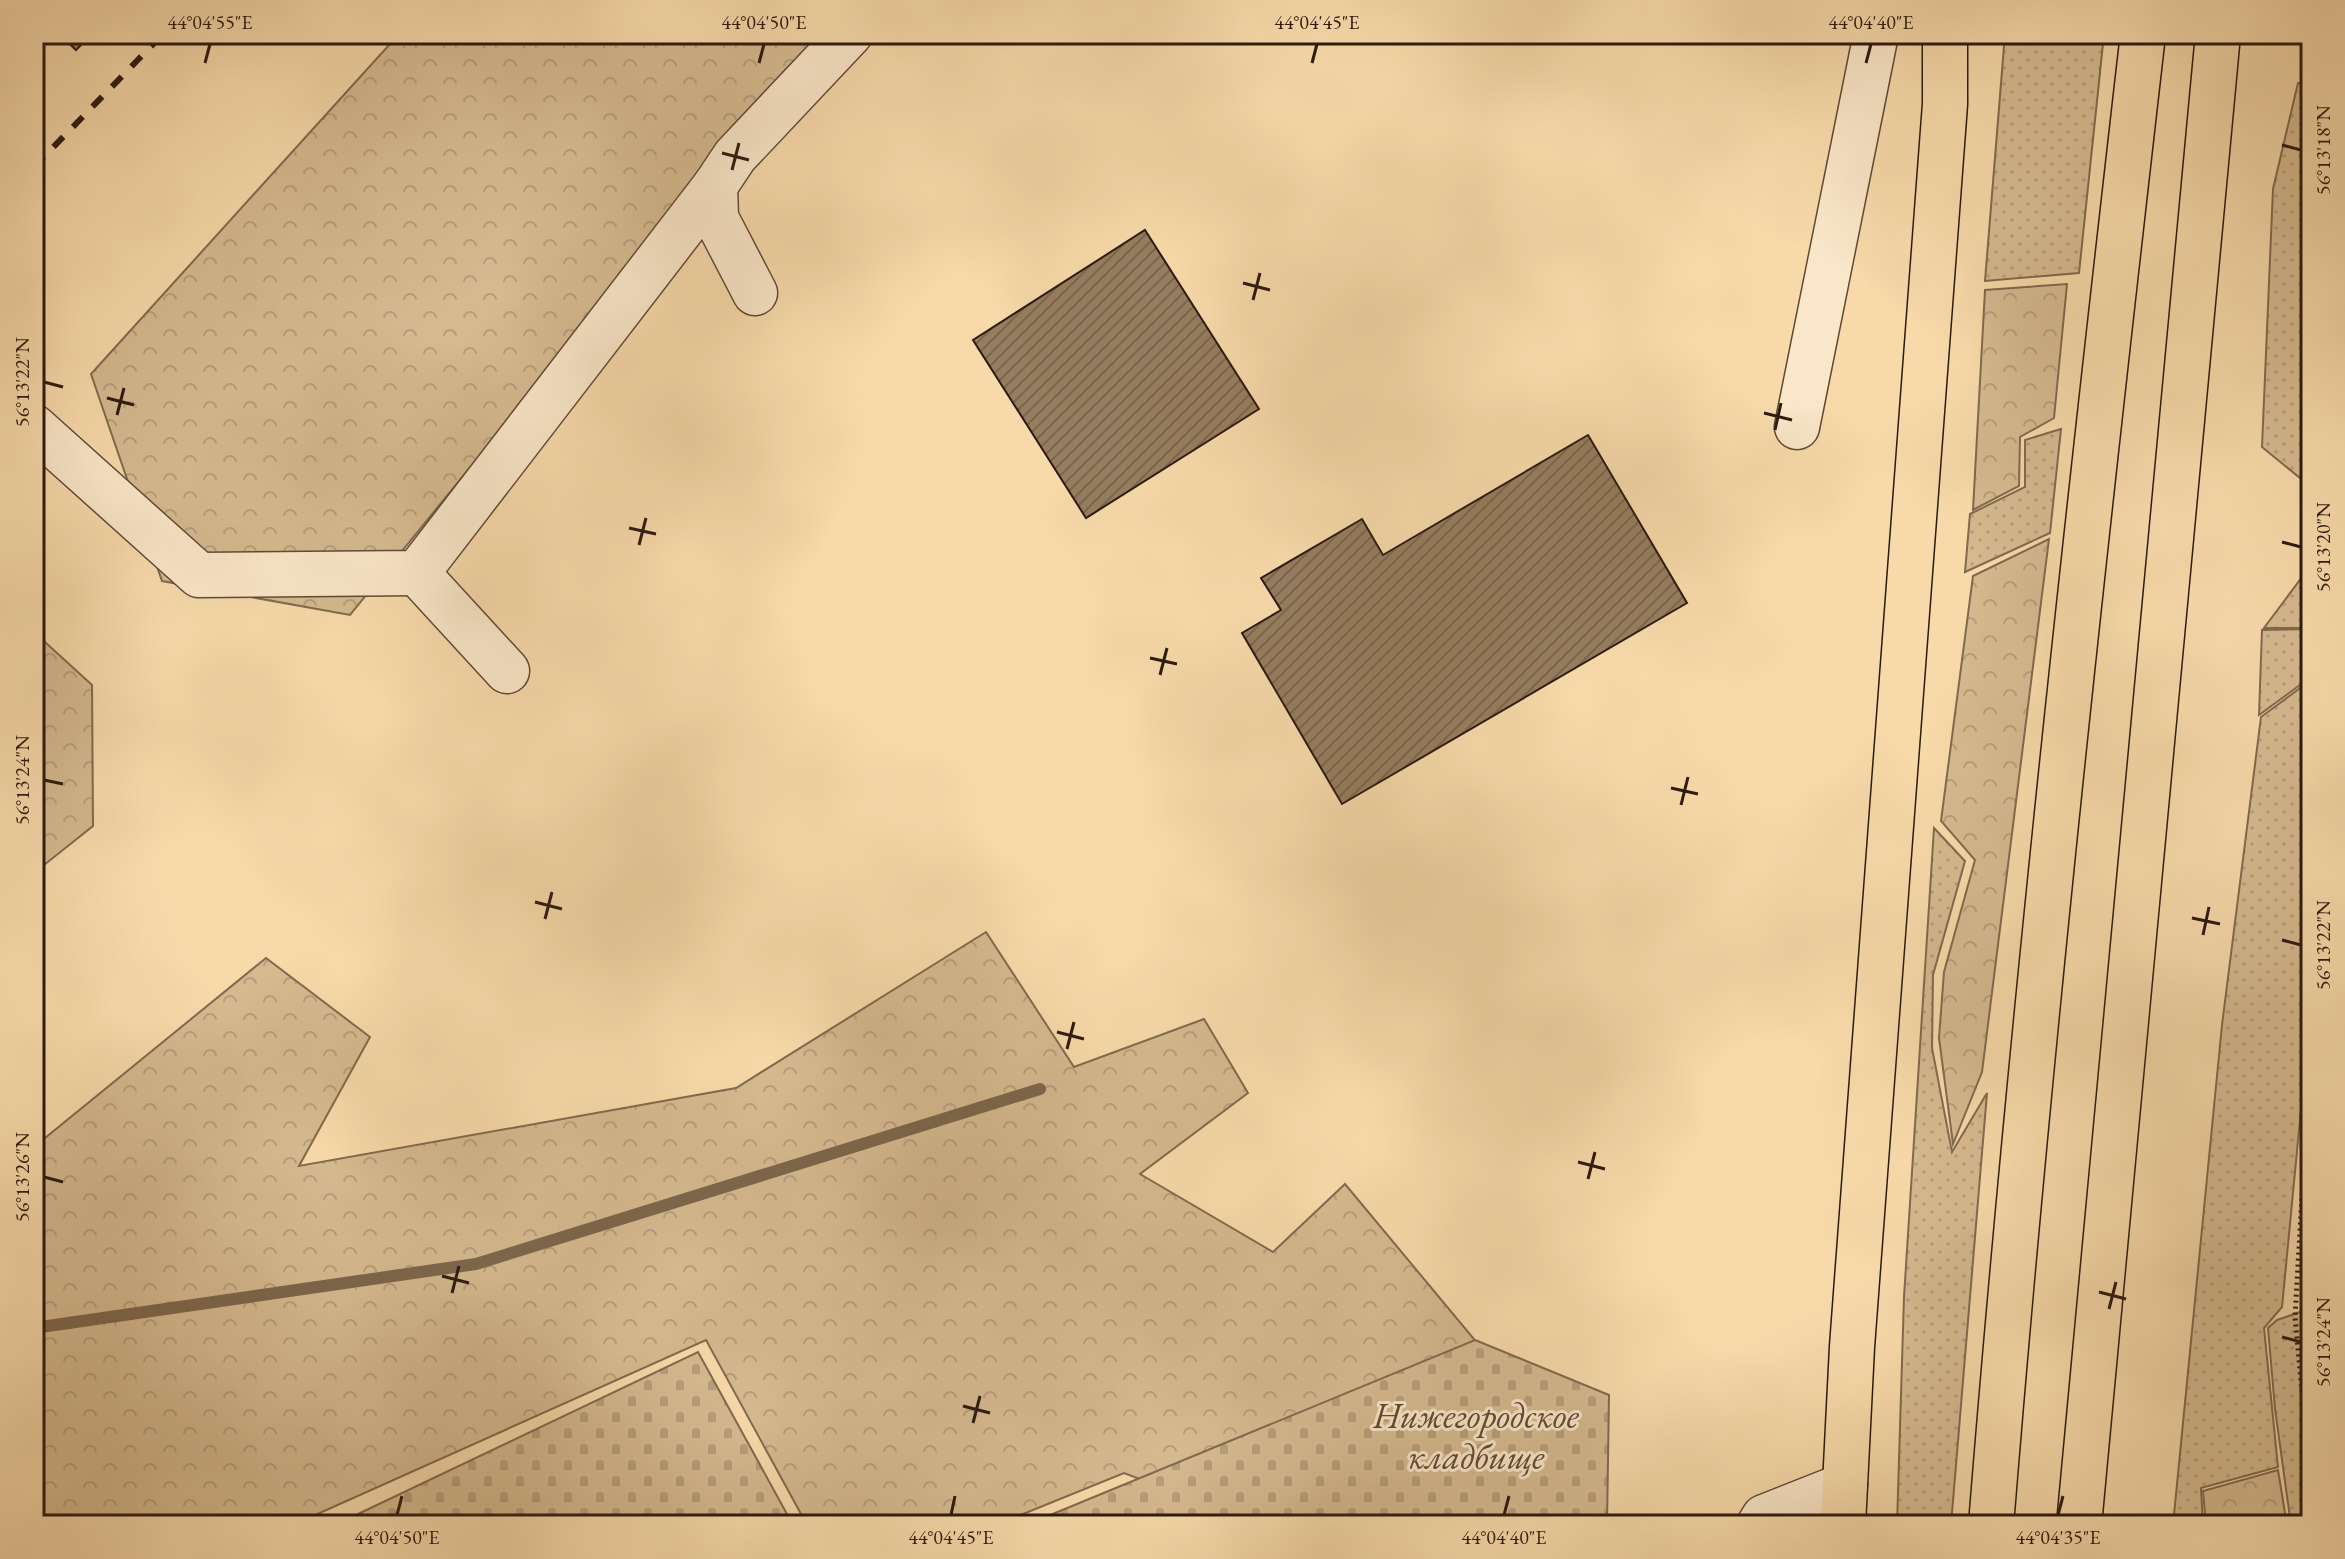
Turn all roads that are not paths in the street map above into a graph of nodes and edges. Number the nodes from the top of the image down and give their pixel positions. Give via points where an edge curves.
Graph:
1 (850, 34) edge
2 (1876, 34) edge
3 (1945, 34) edge
4 (2143, 34) edge
5 (2218, 34) edge
6 (715, 186) junction
7 (755, 293) dead end
8 (34, 427) edge
9 (1797, 427) dead end
10 (417, 573) junction
11 (507, 671) dead end
12 (1844, 1505) edge
13 (1759, 1525) edge
14 (1991, 1525) edge
15 (2079, 1525) edge

1 - 6 lane via 735,156
2 - 9 lane
3 - 12 main road via 1945,104
4 - 14 main road via 2090,502
5 - 15 main road
6 - 7 lane via 716,218
6 - 10 lane
8 - 10 lane via 199,575
10 - 11 lane
12 - 13 lane via 1764,1517

